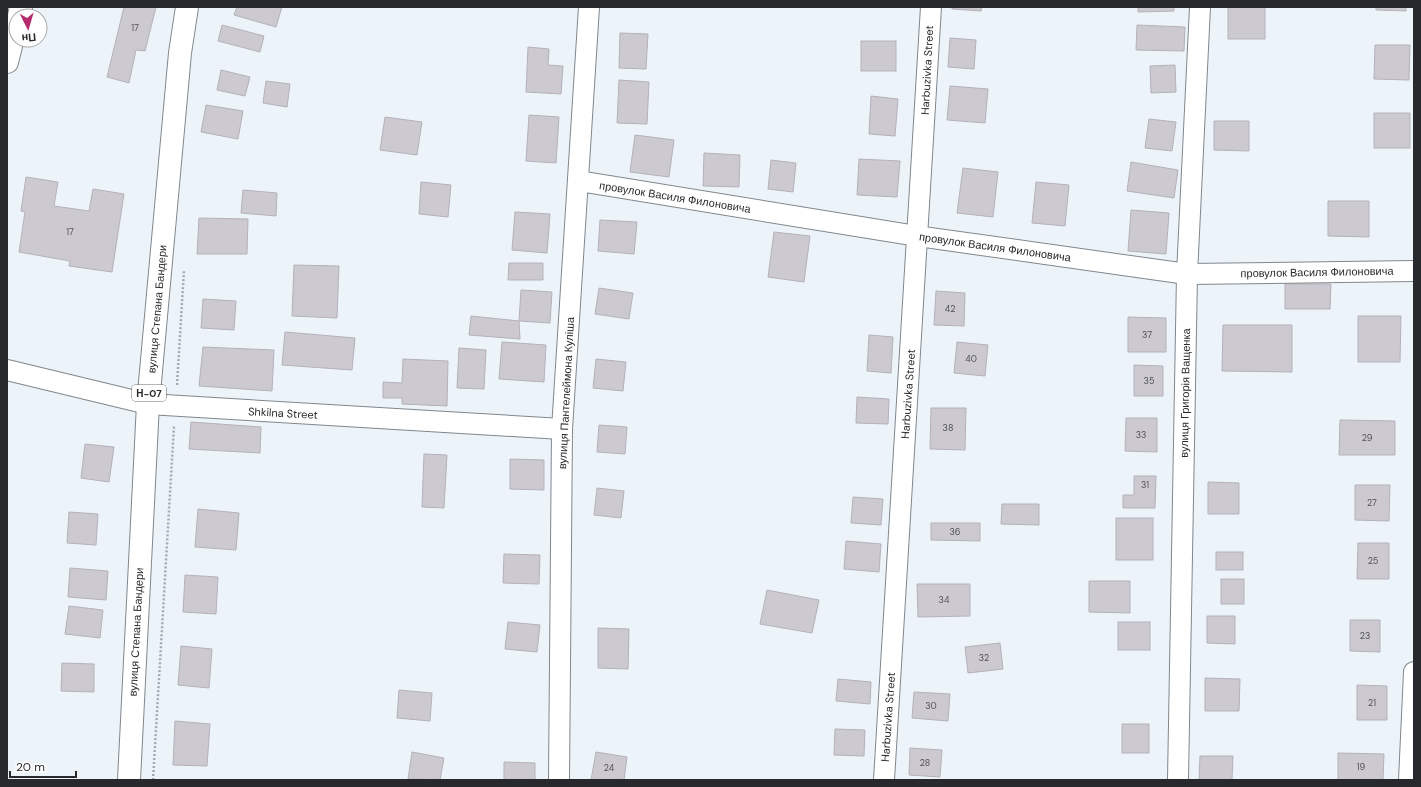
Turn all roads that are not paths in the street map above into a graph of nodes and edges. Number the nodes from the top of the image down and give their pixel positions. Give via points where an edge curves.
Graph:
1 (187, 7) edge
2 (588, 7) edge
3 (931, 7) edge
4 (1200, 7) edge
5 (10, 48) edge
6 (7, 62) edge
7 (579, 181) junction
8 (917, 236) junction
9 (1414, 271) edge
10 (1187, 274) junction
11 (7, 370) edge
12 (148, 404) junction
13 (562, 429) junction
14 (1414, 672) edge
15 (129, 780) edge
16 (559, 780) edge
17 (884, 780) edge
18 (1178, 780) edge
19 (1409, 780) edge

1 - 12 main road, вулиця Степана Бандери / Н-07 via 180,52
2 - 7 street, вулиця Пантелеймона Куліша
3 - 8 street, Harbuzivka Street
4 - 10 street, вулиця Григорія Ващенка
5 - 6 main road
7 - 8 street, провулок Василя Филоновича
7 - 13 street, вулиця Пантелеймона Куліша
8 - 10 street, провулок Василя Филоновича
8 - 17 street, Harbuzivka Street
9 - 10 street, провулок Василя Филоновича
10 - 18 street, вулиця Григорія Ващенка
11 - 12 street, Shkilna Street
12 - 13 street, Shkilna Street
12 - 15 main road, вулиця Степана Бандери / Н-07
13 - 16 street, вулиця Пантелеймона Куліша
14 - 19 street

